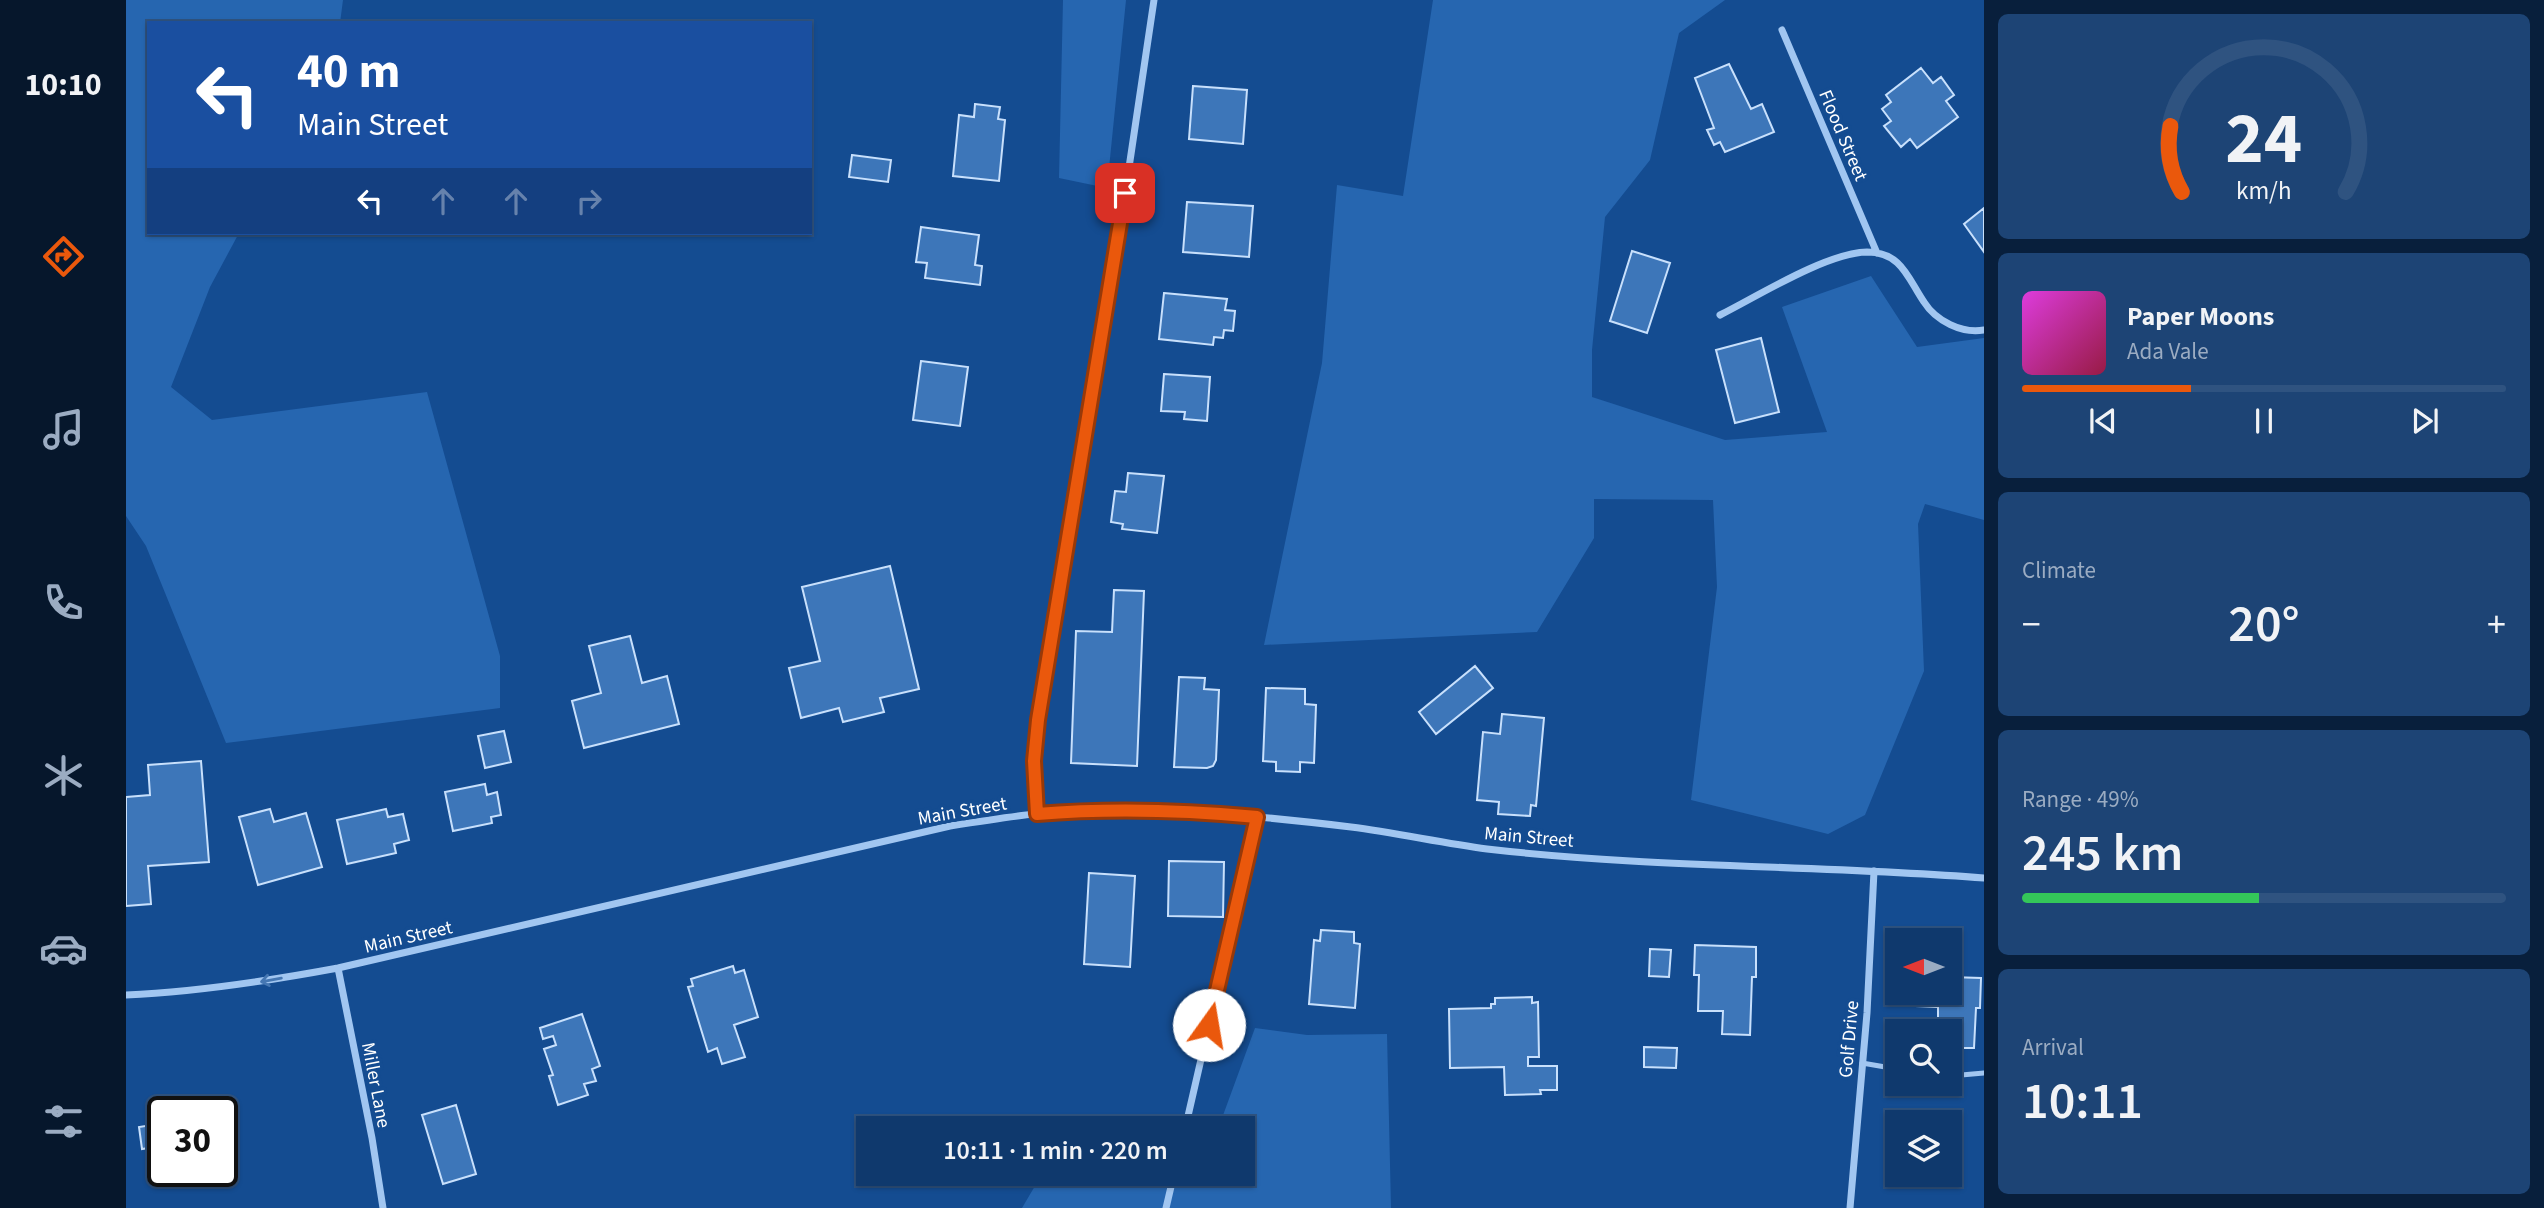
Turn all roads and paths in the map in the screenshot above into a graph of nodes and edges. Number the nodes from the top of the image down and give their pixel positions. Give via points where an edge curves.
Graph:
1 (1154, 0) edge
2 (1782, 30) dead end
3 (1877, 253) junction
4 (1720, 315) dead end
5 (1984, 330) edge
6 (1037, 814) junction
7 (1257, 817) junction
8 (1874, 872) junction
9 (1984, 878) edge
10 (338, 968) junction
11 (126, 995) edge
12 (1862, 1063) junction
13 (1885, 1067) edge
14 (1984, 1073) edge
15 (1962, 1075) edge
16 (1188, 1116) edge
17 (1171, 1186) edge
18 (383, 1208) edge
19 (1166, 1208) edge
20 (1850, 1208) edge

1 - 6 street via 1038,720 1034,761
2 - 3 street, Flood Street
3 - 4 street via 1829,260
3 - 5 street via 1903,267 1939,319 1960,329
6 - 7 street, Main Street via 1101,809
6 - 10 street, Main Street via 950,825
7 - 8 street, Main Street via 1486,849
7 - 16 street
8 - 9 street, Main Street
8 - 12 street, Golf Drive
10 -> 11 street, Main Street
10 - 18 street, Miller Lane
12 - 13 lane
12 - 20 street, Golf Drive
14 - 15 lane
17 - 19 street

